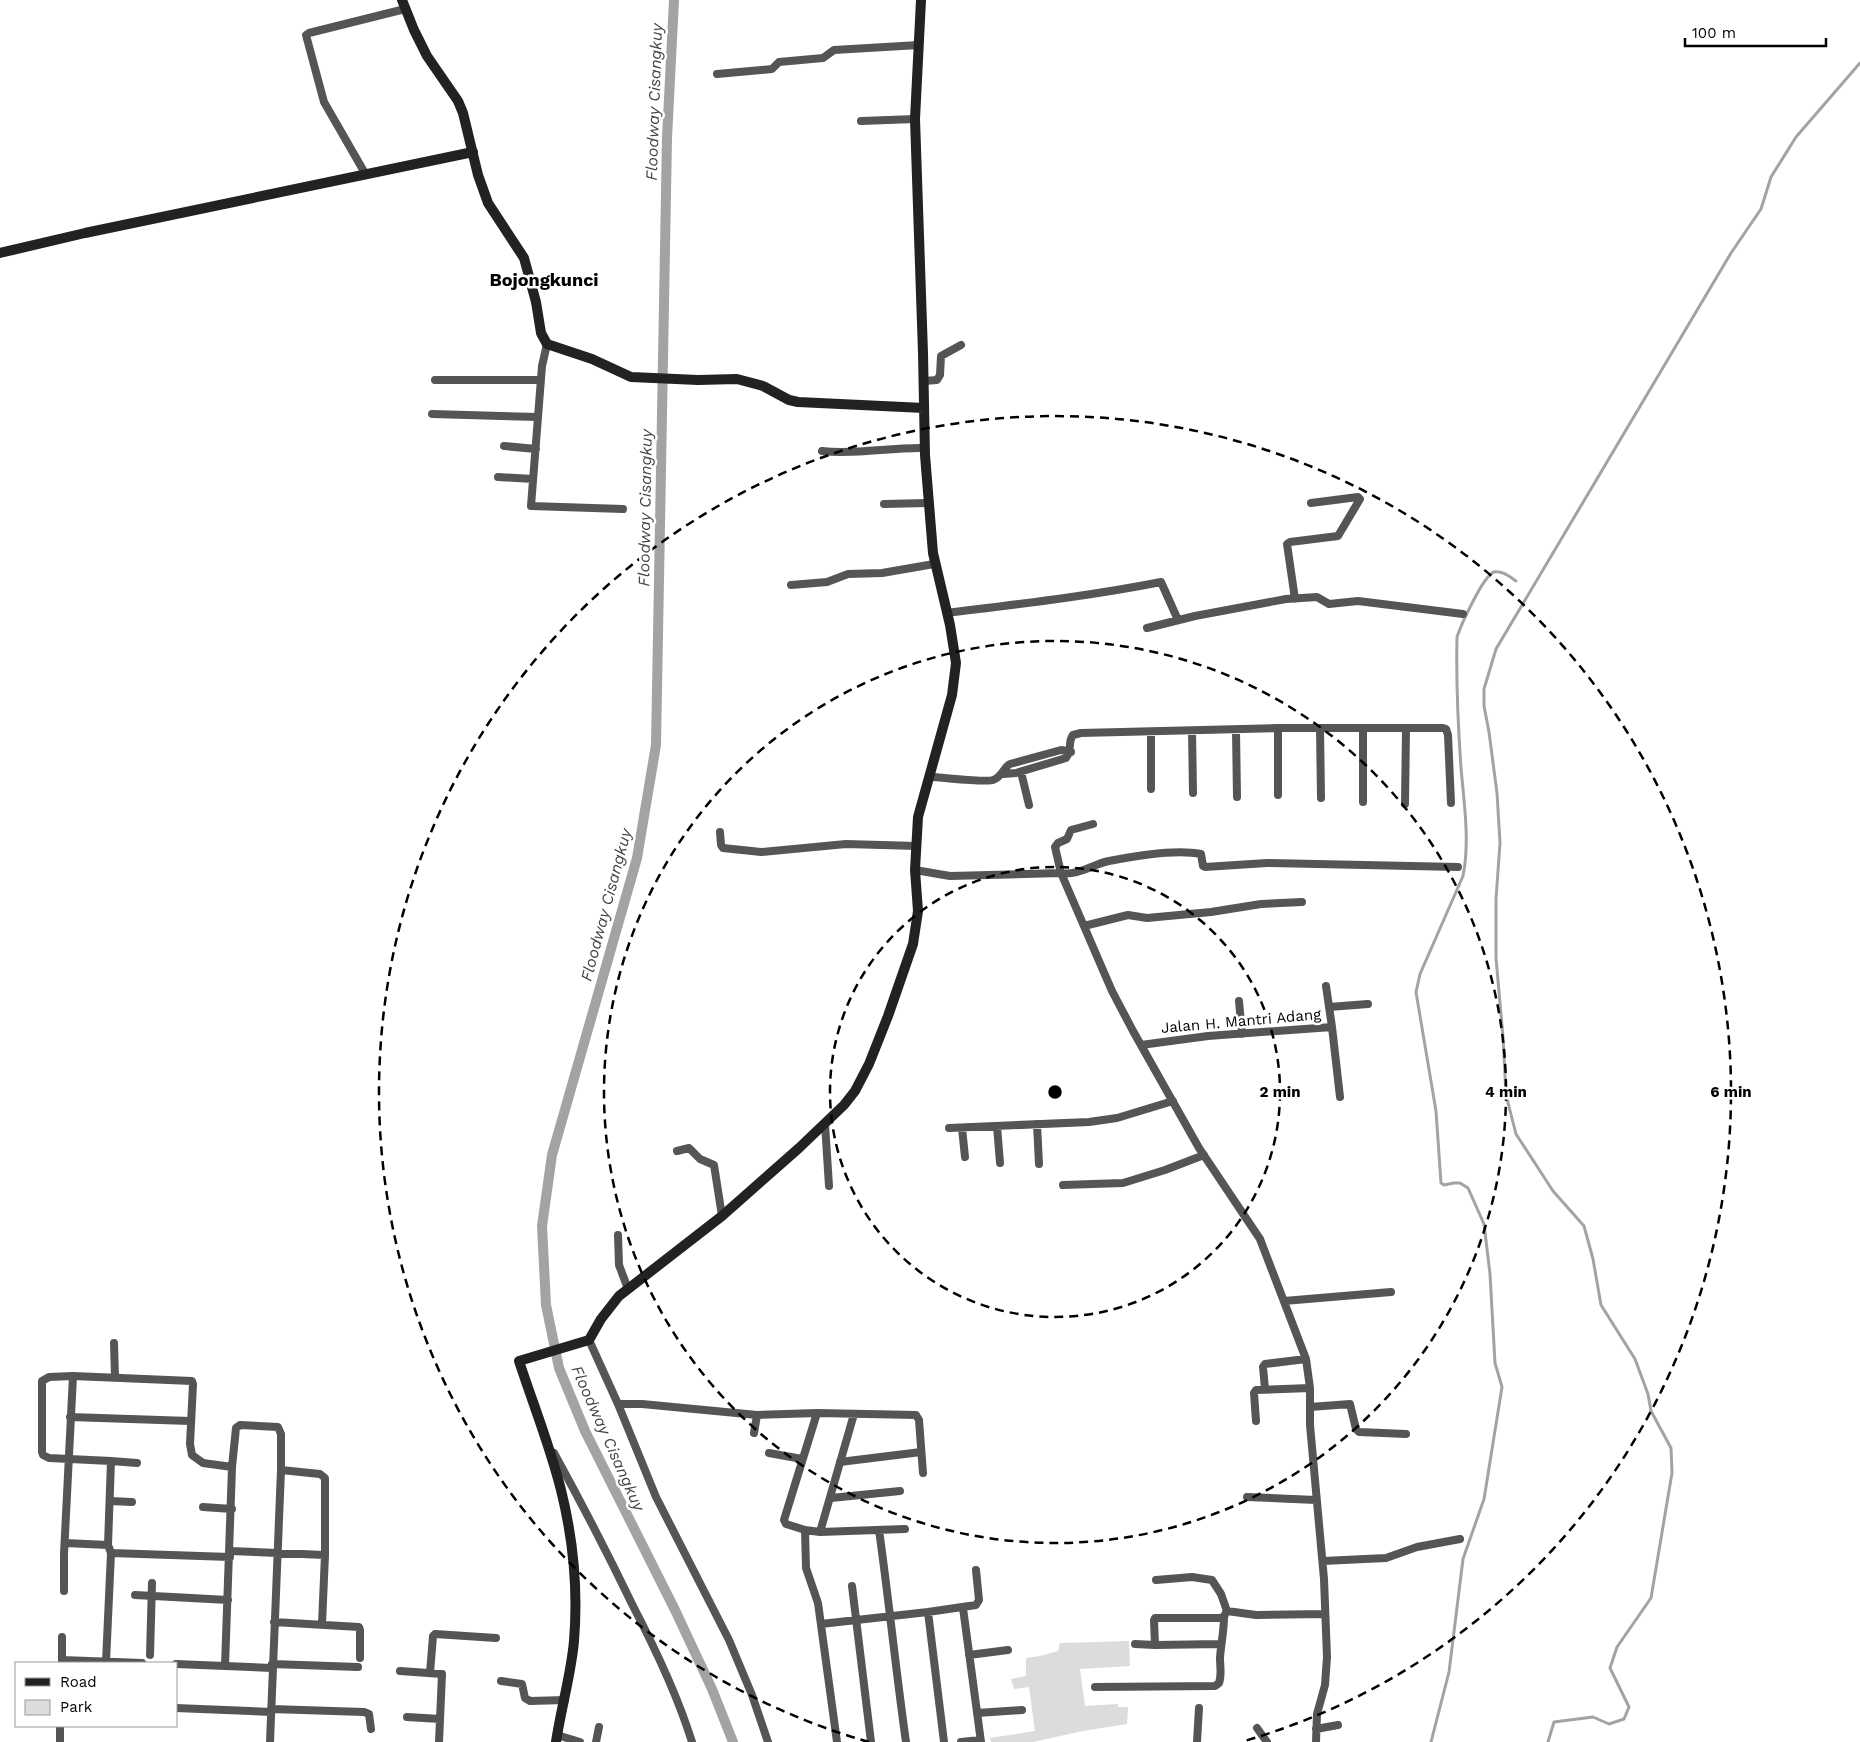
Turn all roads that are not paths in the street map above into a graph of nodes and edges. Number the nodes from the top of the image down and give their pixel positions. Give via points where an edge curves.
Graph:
1 (921, 0) edge
2 (403, 4) edge
3 (919, 45) junction
4 (716, 74) dead end
5 (915, 119) junction
6 (861, 121) dead end
7 (473, 152) junction
8 (366, 175) junction
9 (0, 253) edge
10 (548, 344) junction
11 (962, 345) dead end
12 (435, 380) dead end
13 (541, 380) junction
14 (924, 381) junction
15 (924, 408) junction
16 (432, 414) dead end
17 (538, 416) junction
18 (504, 446) dead end
19 (925, 448) junction
20 (536, 449) junction
21 (822, 451) dead end
22 (498, 477) dead end
23 (533, 479) junction
24 (928, 503) junction
25 (1311, 503) dead end
26 (884, 504) dead end
27 (623, 509) dead end
28 (934, 564) junction
29 (791, 585) dead end
30 (1295, 598) junction
31 (947, 613) junction
32 (1462, 614) dead end
33 (1178, 620) junction
34 (1147, 628) dead end
35 (1278, 728) junction
36 (1320, 728) junction
37 (1363, 728) junction
38 (1406, 728) junction
39 (1236, 730) junction
40 (1192, 731) junction
41 (1151, 732) junction
42 (1071, 752) junction
43 (1021, 772) junction
44 (1003, 774) junction
45 (930, 776) junction
46 (1151, 789) dead end
47 (1193, 793) dead end
48 (1278, 795) dead end
49 (1237, 797) dead end
50 (1321, 798) dead end
51 (1363, 802) dead end
52 (1451, 803) dead end
53 (1405, 804) dead end
54 (1029, 805) dead end
55 (1093, 824) dead end
56 (720, 832) dead end
57 (917, 846) junction
58 (1458, 867) dead end
59 (915, 870) junction
60 (1061, 873) junction
61 (1302, 902) dead end
62 (1084, 926) junction
63 (1326, 986) dead end
64 (1239, 1001) dead end
65 (1368, 1004) dead end
66 (1329, 1007) junction
67 (1332, 1027) junction
68 (1242, 1034) junction
69 (1142, 1046) junction
70 (1340, 1097) dead end
71 (1173, 1101) junction
72 (824, 1124) junction
73 (1037, 1124) junction
74 (997, 1126) junction
75 (949, 1128) dead end
76 (962, 1128) junction
77 (677, 1151) dead end
78 (1204, 1155) junction
79 (965, 1157) dead end
80 (1000, 1163) dead end
81 (1039, 1164) dead end
82 (1063, 1185) dead end
83 (829, 1186) dead end
84 (722, 1216) junction
85 (618, 1235) dead end
86 (628, 1290) junction
87 (1391, 1292) dead end
88 (1284, 1301) junction
89 (586, 1341) junction
90 (114, 1343) dead end
91 (1306, 1359) junction
92 (73, 1376) junction
93 (115, 1377) junction
94 (1310, 1388) junction
95 (1265, 1389) junction
96 (618, 1404) junction
97 (1310, 1407) junction
98 (817, 1413) junction
99 (854, 1414) junction
100 (757, 1415) junction
101 (70, 1417) junction
102 (190, 1421) junction
103 (1256, 1421) dead end
104 (754, 1433) dead end
105 (1406, 1434) dead end
106 (546, 1439) junction
107 (921, 1452) junction
108 (768, 1453) dead end
109 (69, 1458) junction
110 (802, 1459) junction
111 (112, 1461) junction
112 (840, 1462) junction
113 (137, 1463) dead end
114 (232, 1467) junction
115 (281, 1470) junction
116 (923, 1472) dead end
117 (900, 1491) dead end
118 (1247, 1496) dead end
119 (831, 1498) junction
120 (1316, 1500) junction
121 (110, 1501) junction
122 (132, 1502) dead end
123 (203, 1507) dead end
124 (232, 1509) junction
125 (905, 1529) dead end
126 (806, 1530) junction
127 (878, 1530) junction
128 (820, 1532) junction
129 (1460, 1539) dead end
130 (65, 1543) junction
131 (109, 1549) junction
132 (278, 1553) junction
133 (230, 1554) junction
134 (325, 1555) junction
135 (1323, 1562) junction
136 (976, 1570) dead end
137 (1156, 1580) dead end
138 (152, 1582) dead end
139 (852, 1586) dead end
140 (64, 1591) dead end
141 (135, 1595) dead end
142 (152, 1595) junction
143 (228, 1600) junction
144 (963, 1608) junction
145 (928, 1612) junction
146 (1226, 1614) junction
147 (1325, 1614) junction
148 (891, 1616) junction
149 (857, 1620) junction
150 (274, 1622) junction
151 (322, 1624) junction
152 (821, 1624) junction
153 (62, 1637) dead end
154 (496, 1638) dead end
155 (1135, 1644) dead end
156 (1221, 1644) junction
157 (1155, 1645) junction
158 (1008, 1650) dead end
159 (150, 1654) dead end
160 (969, 1655) junction
161 (360, 1658) dead end
162 (62, 1662) edge
163 (106, 1662) joint
164 (178, 1664) edge
165 (225, 1666) junction
166 (272, 1666) junction
167 (358, 1667) dead end
168 (400, 1671) dead end
169 (430, 1673) junction
170 (501, 1681) dead end
171 (1095, 1687) dead end
172 (564, 1700) junction
173 (178, 1708) edge
174 (1199, 1708) dead end
175 (271, 1710) junction
176 (1022, 1710) dead end
177 (977, 1714) junction
178 (406, 1717) dead end
179 (440, 1719) junction
180 (1338, 1725) dead end
181 (60, 1727) edge
182 (599, 1727) dead end
183 (1257, 1728) dead end
184 (371, 1729) dead end
185 (1316, 1729) junction
186 (557, 1738) edge
187 (981, 1741) edge
188 (60, 1742) edge
189 (270, 1742) edge
190 (439, 1742) edge
191 (580, 1742) edge
192 (596, 1742) edge
193 (692, 1742) edge
194 (768, 1742) edge
195 (837, 1742) edge
196 (871, 1742) edge
197 (906, 1742) edge
198 (944, 1742) edge
199 (961, 1742) edge
200 (1197, 1742) edge
201 (1267, 1742) edge
202 (1316, 1742) edge

1 - 3 street
2 - 7 street via 427,56 458,100
2 - 8 street via 306,35 324,102
3 - 4 street via 834,50 823,58 780,62 772,69
3 - 5 street
5 - 6 street
5 - 14 street
7 - 8 street
7 - 10 street via 491,210 524,258 541,333
8 - 9 street
10 - 13 street
10 - 15 street via 592,359 630,377 737,379 763,386 798,402
11 - 14 street via 941,356 937,380
12 - 13 street
13 - 17 street
14 - 15 street
15 - 19 street
16 - 17 street
17 - 20 street
18 - 20 street
19 - 21 street via 850,453
19 - 24 street
20 - 23 street
22 - 23 street
23 - 27 street via 531,506
24 - 26 street
24 - 28 street
25 - 30 street via 1360,499 1338,536 1287,544
28 - 29 street via 882,573 848,574 827,582
28 - 31 street
30 - 32 street via 1318,596 1327,604 1358,601
30 - 33 street
31 - 33 street via 1089,595 1161,582
31 - 45 street via 956,663 954,683
33 - 34 street
35 - 36 street
35 - 39 street
35 - 48 street
36 - 37 street
36 - 50 street
37 - 38 street
37 - 51 street
38 - 52 street via 1446,729
38 - 53 street
39 - 40 street
39 - 49 street
40 - 41 street
40 - 47 street
41 - 42 street via 1073,735 1070,739
41 - 46 street
42 - 43 street via 1064,760
42 - 44 street via 1061,750 1010,764
43 - 44 street
43 - 54 street
44 - 45 street via 992,781
45 - 57 street via 918,817
55 - 60 street via 1071,830 1067,839 1056,845
56 - 57 street via 723,848 761,852 846,844
57 - 59 street
58 - 60 street via 1267,863 1204,867 1201,854 1187,853 1145,854 1110,860 1069,874
59 - 60 street via 950,876
59 - 72 street via 918,911 909,959 859,1083
60 - 62 street
61 - 62 street via 1147,918 1128,915
62 - 69 street via 1112,991
63 - 66 street
64 - 68 street
65 - 66 street
66 - 67 street
67 - 68 street, Jalan H. Mantri Adang
67 - 70 street, Jalan H. Mantri Adang
68 - 69 street, Jalan H. Mantri Adang
69 - 71 street
71 - 73 street via 1117,1118
71 - 78 street
72 - 83 street
72 - 84 street
73 - 74 street
73 - 81 street
74 - 76 street
74 - 80 street
75 - 76 street
76 - 79 street
77 - 84 street via 689,1148 700,1159 714,1165
78 - 82 street via 1123,1183
78 - 88 street via 1256,1232
84 - 86 street
85 - 86 street via 618,1265
86 - 89 street via 614,1302
87 - 88 street
88 - 91 street
89 - 96 street
89 - 106 street via 519,1361
90 - 93 street
91 - 94 street
91 - 95 street via 1265,1364
92 - 93 street
92 - 101 street
92 - 109 street via 45,1378 42,1384 43,1454 49,1458
93 - 102 street via 192,1381
94 - 95 street
94 - 97 street
95 - 103 street via 1254,1393
96 - 100 street
96 - 194 street via 656,1497 729,1640
97 - 105 street via 1350,1404 1359,1432
97 - 120 street
98 - 99 street
98 - 100 street
98 - 110 street
99 - 107 street via 916,1415
99 - 112 street
100 - 104 street
101 - 102 street
101 - 109 street
102 - 114 street via 192,1455 203,1463
106 - 172 street via 562,1492 573,1572 574,1641
106 - 193 street via 666,1670
107 - 112 street
107 - 116 street
108 - 110 street
109 - 111 street
109 - 130 street
110 - 126 street via 784,1520 786,1524
111 - 113 street
111 - 121 street
112 - 119 street
114 - 115 street via 237,1426 277,1427 281,1434
114 - 124 street
115 - 132 street
115 - 134 street via 320,1474 325,1478
117 - 119 street
118 - 120 street
119 - 128 street
120 - 135 street
121 - 122 street
121 - 131 street
123 - 124 street
124 - 133 street
125 - 127 street
126 - 128 street
126 - 152 street via 806,1568
127 - 128 street
127 - 148 street
129 - 135 street via 1417,1547 1386,1558
130 - 131 street
130 - 140 street
131 - 133 street
131 - 163 street
132 - 133 street
132 - 134 street
132 - 150 street
133 - 143 street
134 - 151 street
135 - 147 street
136 - 144 street via 978,1603
137 - 146 street via 1212,1580 1221,1594
138 - 142 street
139 - 149 street
141 - 142 street
142 - 143 street
142 - 159 street
143 - 165 street
144 - 145 street
144 - 160 street
145 - 148 street
145 - 198 street
146 - 147 street
146 - 156 street
146 - 157 street via 1209,1619 1156,1618
147 - 185 street via 1327,1675
148 - 149 street
148 - 197 street
149 - 152 street
149 - 196 street
150 - 151 street
150 - 166 street
151 - 161 street via 358,1627
152 - 195 street
153 - 162 street
154 - 169 street via 435,1634
155 - 157 street
156 - 157 street
156 - 171 street via 1220,1679 1215,1686
158 - 160 street
160 - 177 street
162 - 163 street
164 - 165 street
165 - 166 street
166 - 167 street
166 - 175 street
168 - 169 street
169 - 179 street via 442,1674
170 - 172 street via 522,1684 525,1698 530,1701
172 - 186 street
173 - 175 street
174 - 200 street
175 - 184 street via 364,1712 369,1714
175 - 189 street
176 - 177 street
177 - 187 street
178 - 179 street
179 - 190 street
180 - 185 street
181 - 188 street
182 - 192 street
183 - 201 street
185 - 202 street
186 - 191 street
187 - 199 street

